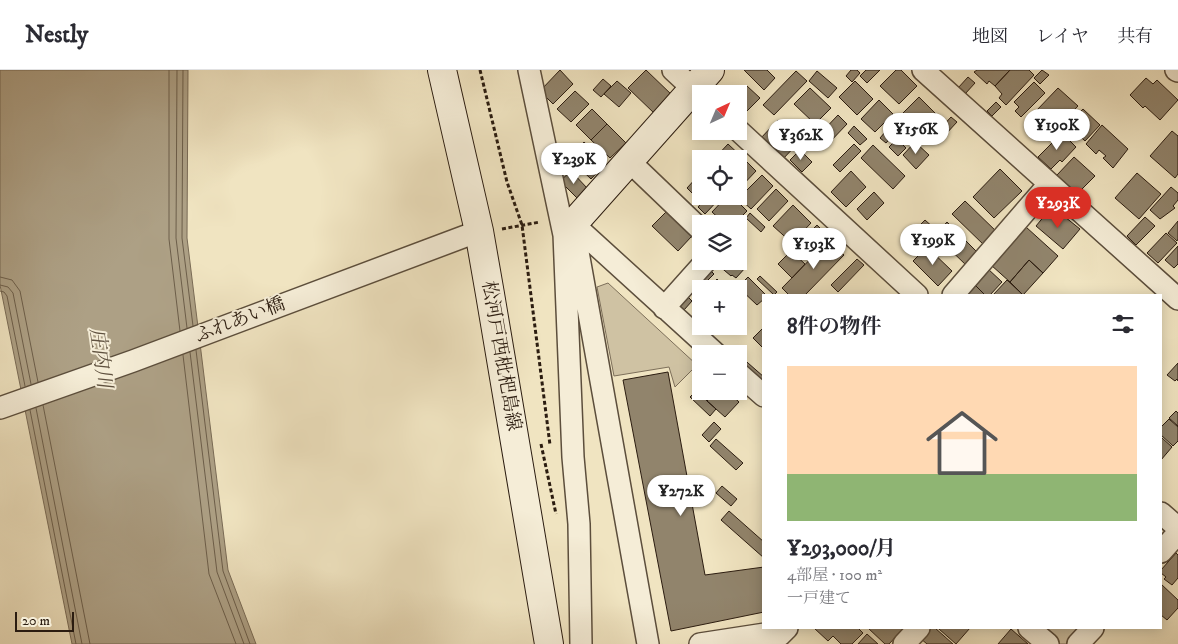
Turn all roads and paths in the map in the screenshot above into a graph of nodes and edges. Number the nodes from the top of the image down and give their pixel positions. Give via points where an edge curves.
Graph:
1 (442, 70) edge
2 (480, 70) edge
3 (529, 70) edge
4 (673, 70) edge
5 (923, 70) edge
6 (702, 85) edge
7 (692, 95) edge
8 (748, 139) edge
9 (629, 161) junction
10 (1049, 184) junction
11 (692, 221) edge
12 (522, 225) junction
13 (488, 230) junction
14 (568, 230) junction
15 (698, 270) edge
16 (915, 294) edge
17 (954, 294) edge
18 (1178, 299) edge
19 (664, 308) junction
20 (706, 345) edge
21 (747, 381) edge
22 (762, 394) edge
23 (0, 408) edge
24 (551, 453) dead end
25 (556, 492) dead end
26 (1162, 514) edge
27 (560, 522) dead end
28 (1178, 528) edge
29 (1178, 533) edge
30 (1162, 551) edge
31 (918, 629) edge
32 (1030, 629) edge
33 (1092, 629) edge
34 (786, 636) edge
35 (550, 644) edge
36 (581, 644) edge
37 (648, 644) edge
38 (700, 644) edge
39 (904, 644) edge
40 (1048, 644) edge
41 (1078, 644) edge

1 - 13 main road, 松河戸西枇杷島線
2 - 12 path via 507,182
3 - 14 street
4 - 6 street
5 - 10 street
7 - 9 main road
8 - 16 street
9 - 11 street
9 - 14 main road
10 - 17 street
10 - 18 street
12 - 13 path
12 - 24 path
13 - 23 street, ふれあい橋
13 - 35 main road, 松河戸西枇杷島線
14 - 19 street
14 - 36 street
14 - 37 street
15 - 19 street
19 - 20 street
21 - 22 street
25 - 27 path
26 - 28 street
29 - 30 street
31 - 39 street
32 - 40 street
33 - 41 street
34 - 38 street via 765,634

